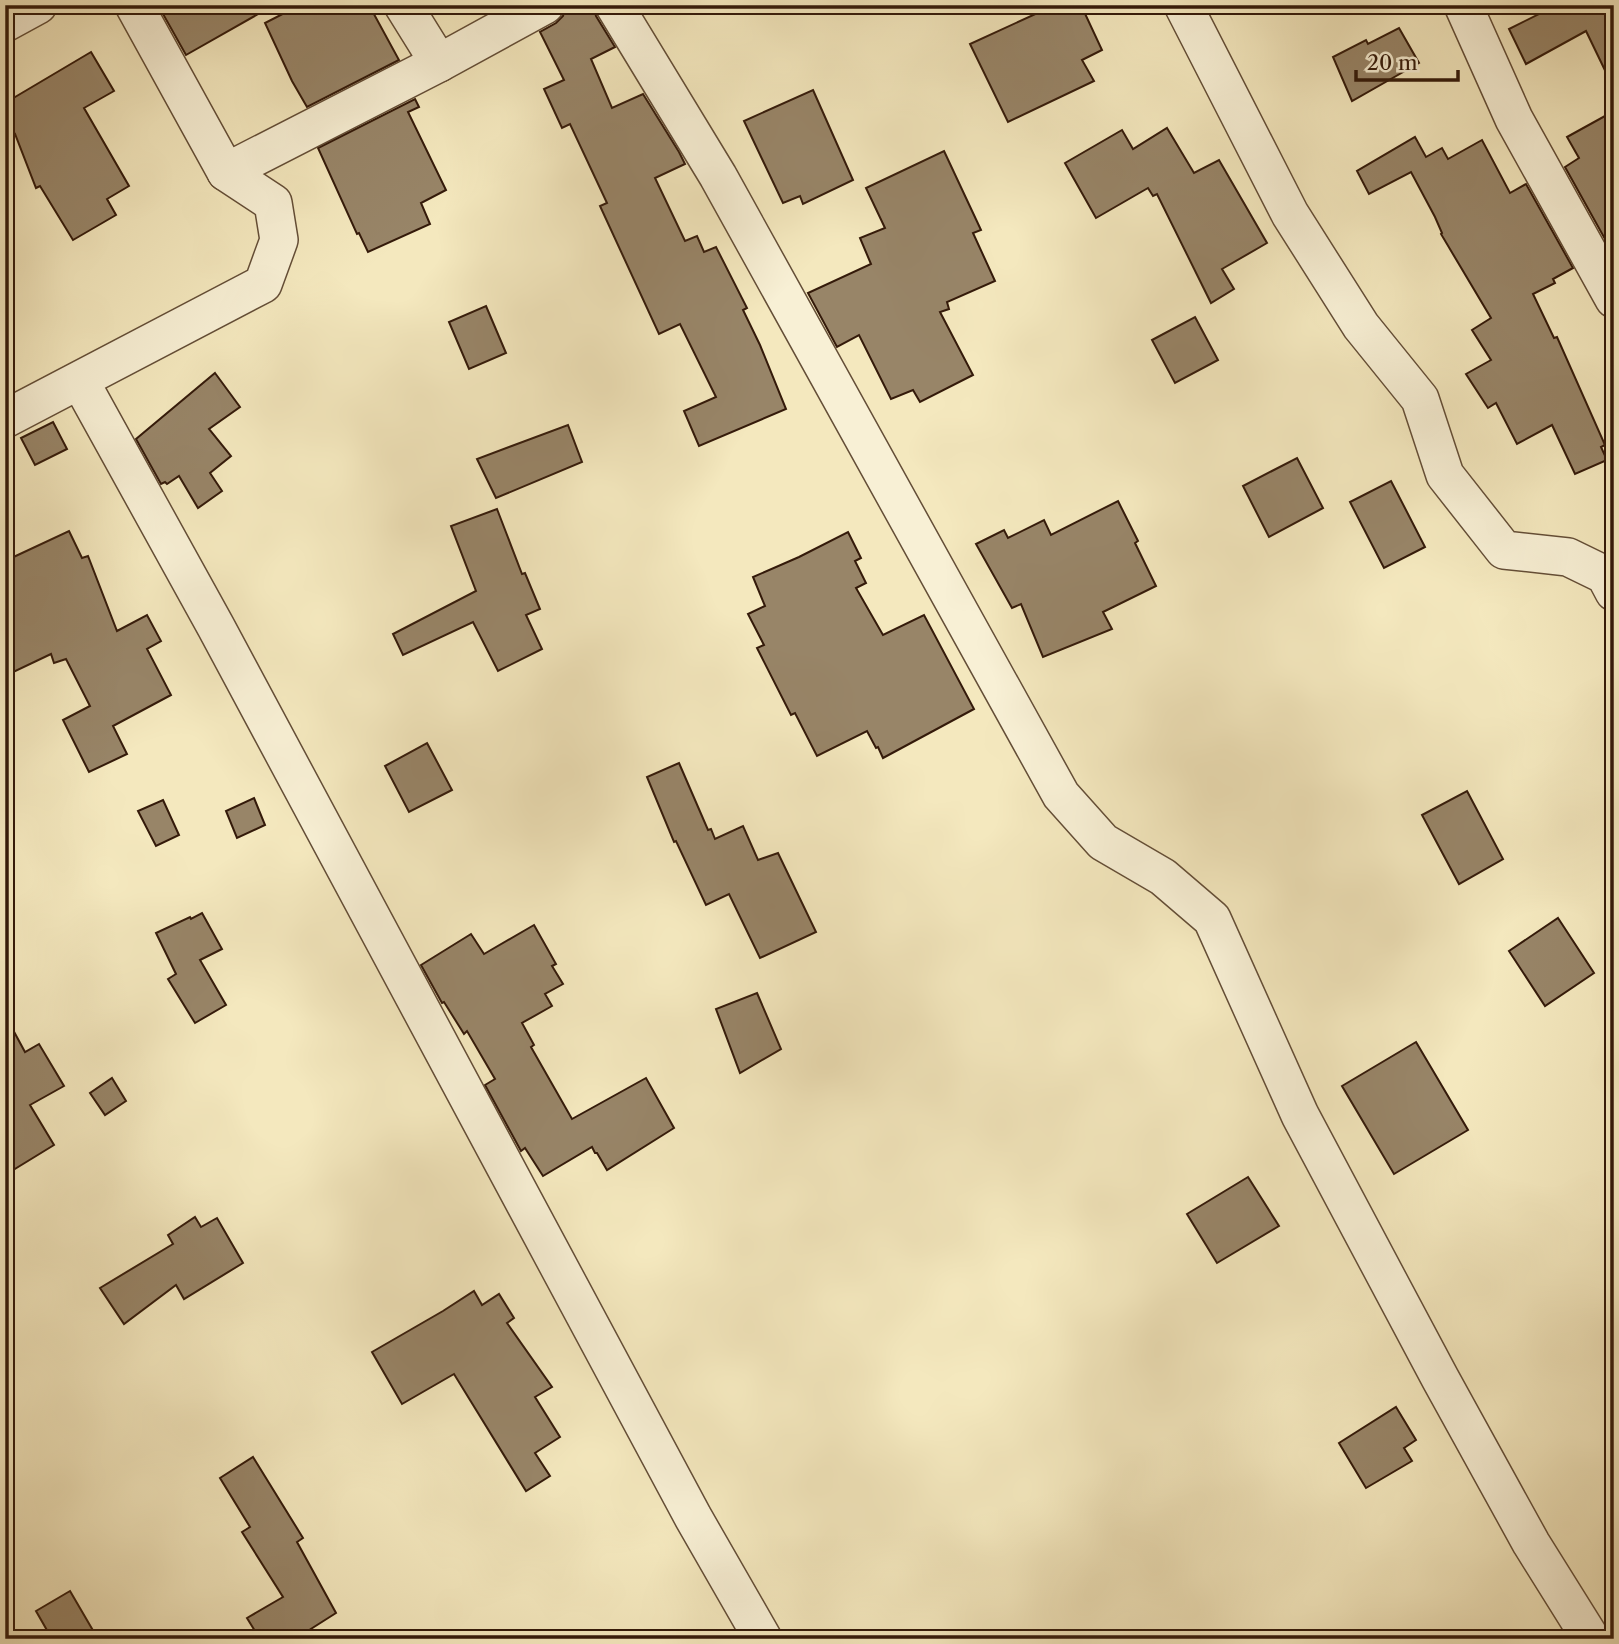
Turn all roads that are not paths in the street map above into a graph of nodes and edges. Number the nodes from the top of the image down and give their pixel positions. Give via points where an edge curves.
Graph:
1 (38, 5) edge
2 (134, 5) edge
3 (403, 5) edge
4 (545, 5) edge
5 (614, 5) edge
6 (1183, 5) edge
7 (1463, 5) edge
8 (5, 23) edge
9 (439, 63) junction
10 (226, 172) junction
11 (1614, 299) edge
12 (80, 381) junction
13 (5, 419) edge
14 (1611, 579) edge
15 (763, 1639) edge
16 (1591, 1639) edge

1 - 8 street
2 - 10 street
3 - 9 street
4 - 9 street
5 - 16 street via 718,176 1061,794 1103,842 1163,877 1212,919 1306,1127 1433,1366
6 - 14 street via 1290,214 1361,326 1420,399 1445,475 1503,550 1568,557
7 - 11 street via 1514,120
9 - 10 street
10 - 12 street via 273,203 279,240 263,284
12 - 13 street
12 - 15 street

